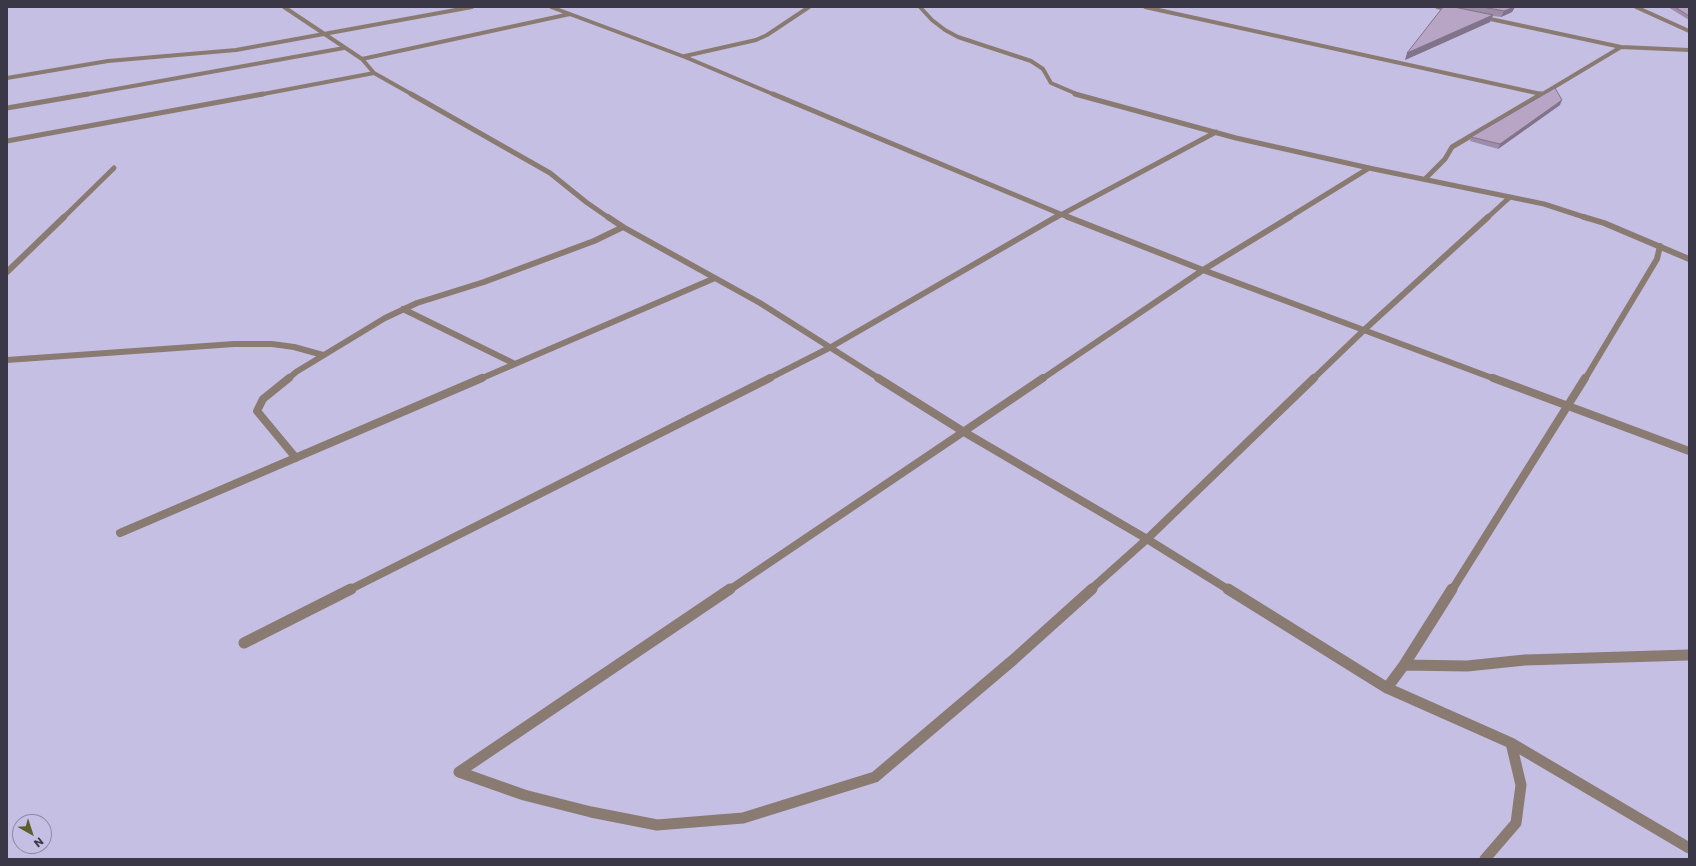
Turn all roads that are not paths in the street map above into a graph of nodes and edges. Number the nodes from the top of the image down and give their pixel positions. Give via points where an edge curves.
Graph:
1 (284, 7) edge
2 (472, 7) edge
3 (552, 7) edge
4 (809, 7) edge
5 (920, 7) edge
6 (1145, 7) edge
7 (1437, 7) edge
8 (1636, 7) edge
9 (1460, 12) edge
10 (571, 14) junction
11 (1476, 15) edge
12 (1689, 31) edge
13 (325, 36) junction
14 (1621, 47) junction
15 (344, 48) junction
16 (1689, 50) edge
17 (685, 57) junction
18 (362, 59) junction
19 (374, 72) junction
20 (7, 78) edge
21 (1541, 94) junction
22 (7, 108) edge
23 (1216, 132) junction
24 (7, 142) edge
25 (114, 168) dead end
26 (1369, 168) junction
27 (1425, 180) junction
28 (1510, 197) junction
29 (1061, 214) junction
30 (624, 227) junction
31 (1660, 246) junction
32 (1689, 259) edge
33 (1203, 270) junction
34 (7, 272) edge
35 (715, 278) junction
36 (403, 309) junction
37 (1364, 330) junction
38 (831, 348) junction
39 (323, 355) junction
40 (7, 360) edge
41 (515, 364) junction
42 (1569, 405) junction
43 (964, 432) junction
44 (1689, 451) edge
45 (296, 458) junction
46 (120, 533) dead end
47 (1147, 540) junction
48 (244, 643) dead end
49 (1689, 655) edge
50 (1404, 665) junction
51 (1387, 688) junction
52 (1511, 743) junction
53 (1689, 848) edge
54 (1486, 859) edge

1 - 13 street
2 - 13 street
3 - 10 street
4 - 17 street via 756,40
5 - 23 street via 945,30 958,37 1031,61 1044,69 1051,83 1072,93
6 - 21 street
7 - 9 street
8 - 12 street
10 - 17 street
10 - 18 street
11 - 14 street
13 - 15 street
13 - 20 street via 236,50 108,61
14 - 16 street
14 - 21 street
15 - 18 street
15 - 22 street
17 - 29 street
18 - 19 street
19 - 24 street
19 - 30 street via 550,174
21 - 27 street via 1452,147 1445,159
23 - 26 street
23 - 29 street
25 - 34 street
26 - 27 street
26 - 33 street
27 - 28 street
28 - 31 street via 1544,204 1604,223
28 - 37 street
29 - 33 street
29 - 38 street
30 - 35 street
30 - 36 street via 594,241 484,282
31 - 32 street
31 - 42 street via 1657,259
33 - 37 street
33 - 43 street
35 - 38 street
35 - 41 street
36 - 39 street
36 - 41 street
37 - 42 street
37 - 47 street
38 - 43 street
38 - 48 street
39 - 40 street via 294,346 264,344
39 - 45 street via 296,372 263,399 257,412
41 - 45 street
42 - 44 street
42 - 50 street
43 - 47 street
43 - 47 street via 459,772 524,795 657,826 743,818 861,782 875,777 1013,660
45 - 46 street
47 - 51 street
49 - 50 street via 1525,660 1467,666
50 - 51 street
51 - 52 street
52 - 53 street
52 - 54 street via 1521,784 1516,823

